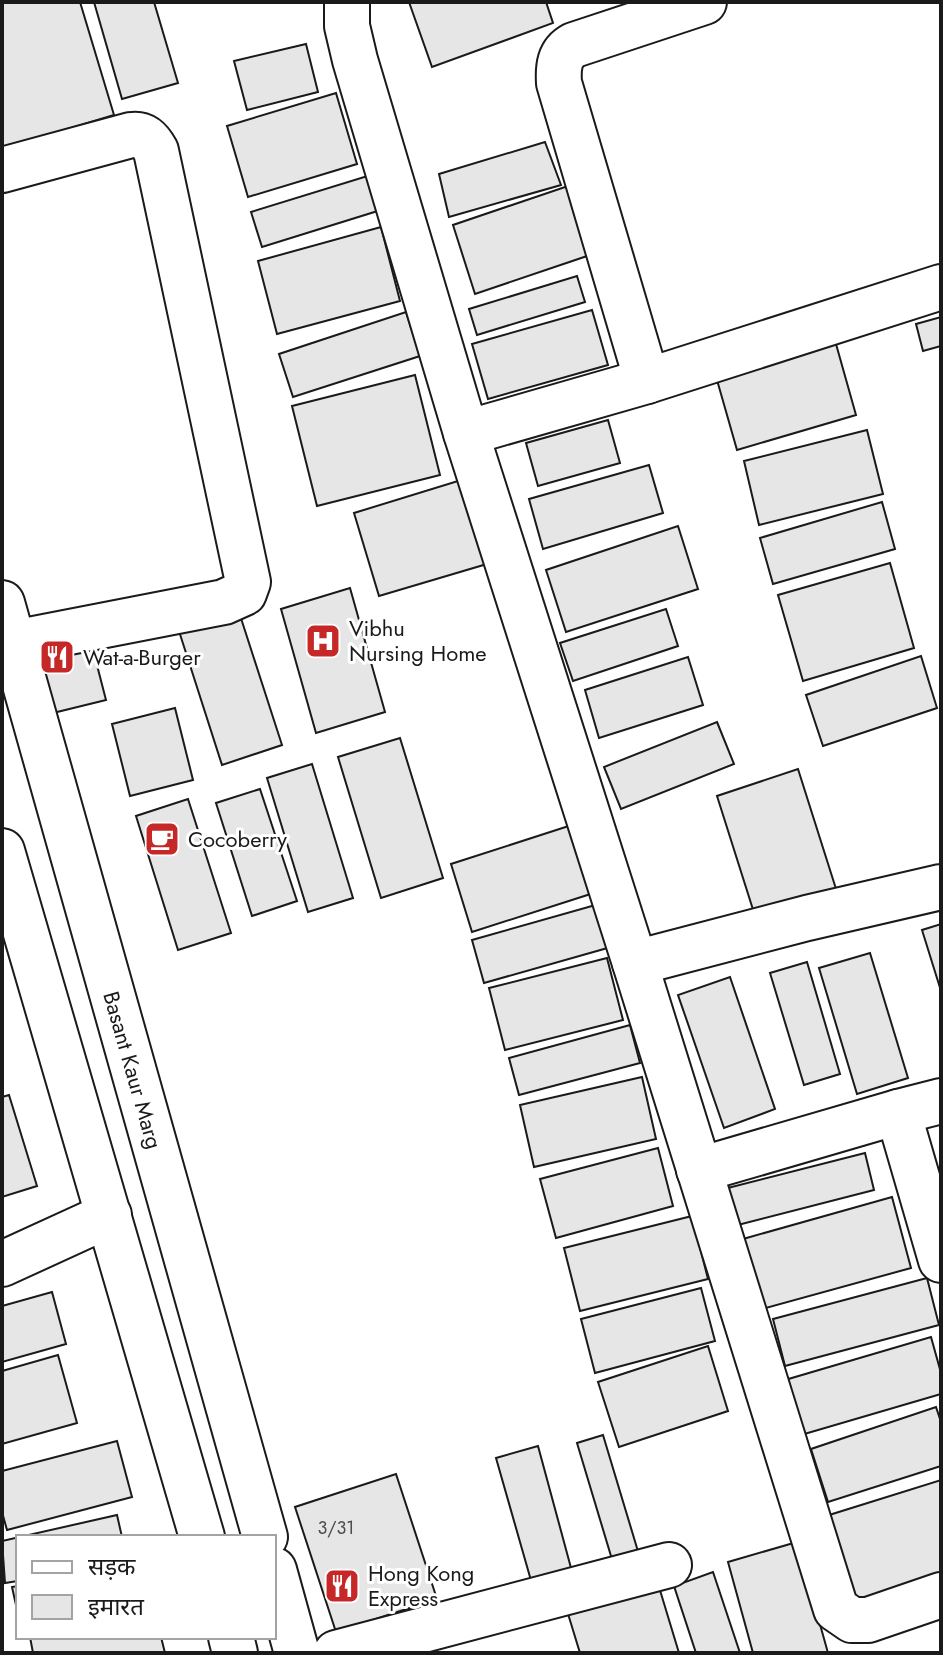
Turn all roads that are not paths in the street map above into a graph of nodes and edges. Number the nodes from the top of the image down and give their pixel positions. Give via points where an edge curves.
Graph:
1 (347, 2) edge
2 (704, 2) edge
3 (2, 170) edge
4 (941, 287) edge
5 (647, 381) junction
6 (466, 433) junction
7 (8, 623) edge
8 (2, 851) edge
9 (941, 887) edge
10 (635, 963) junction
11 (941, 1101) edge
12 (898, 1112) junction
13 (699, 1170) junction
14 (109, 1215) junction
15 (941, 1260) edge
16 (2, 1264) edge
17 (201, 1535) edge
18 (264, 1535) edge
19 (669, 1565) dead end
20 (276, 1577) edge
21 (941, 1595) edge
22 (297, 1653) edge
23 (336, 1653) edge

1 - 6 street via 355,60
2 - 5 street via 574,45 558,68
3 - 7 street via 131,135 145,137 156,151 248,582 244,593 224,602
4 - 5 street
5 - 6 street
6 - 10 street
7 - 18 street, Basant Kaur Marg
8 - 14 street
9 - 10 street
10 - 13 street
11 - 12 street
12 - 13 street
12 - 15 street
13 - 21 street via 836,1609 852,1620 868,1620
14 - 16 street
14 - 17 street
19 - 23 street
20 - 22 street

